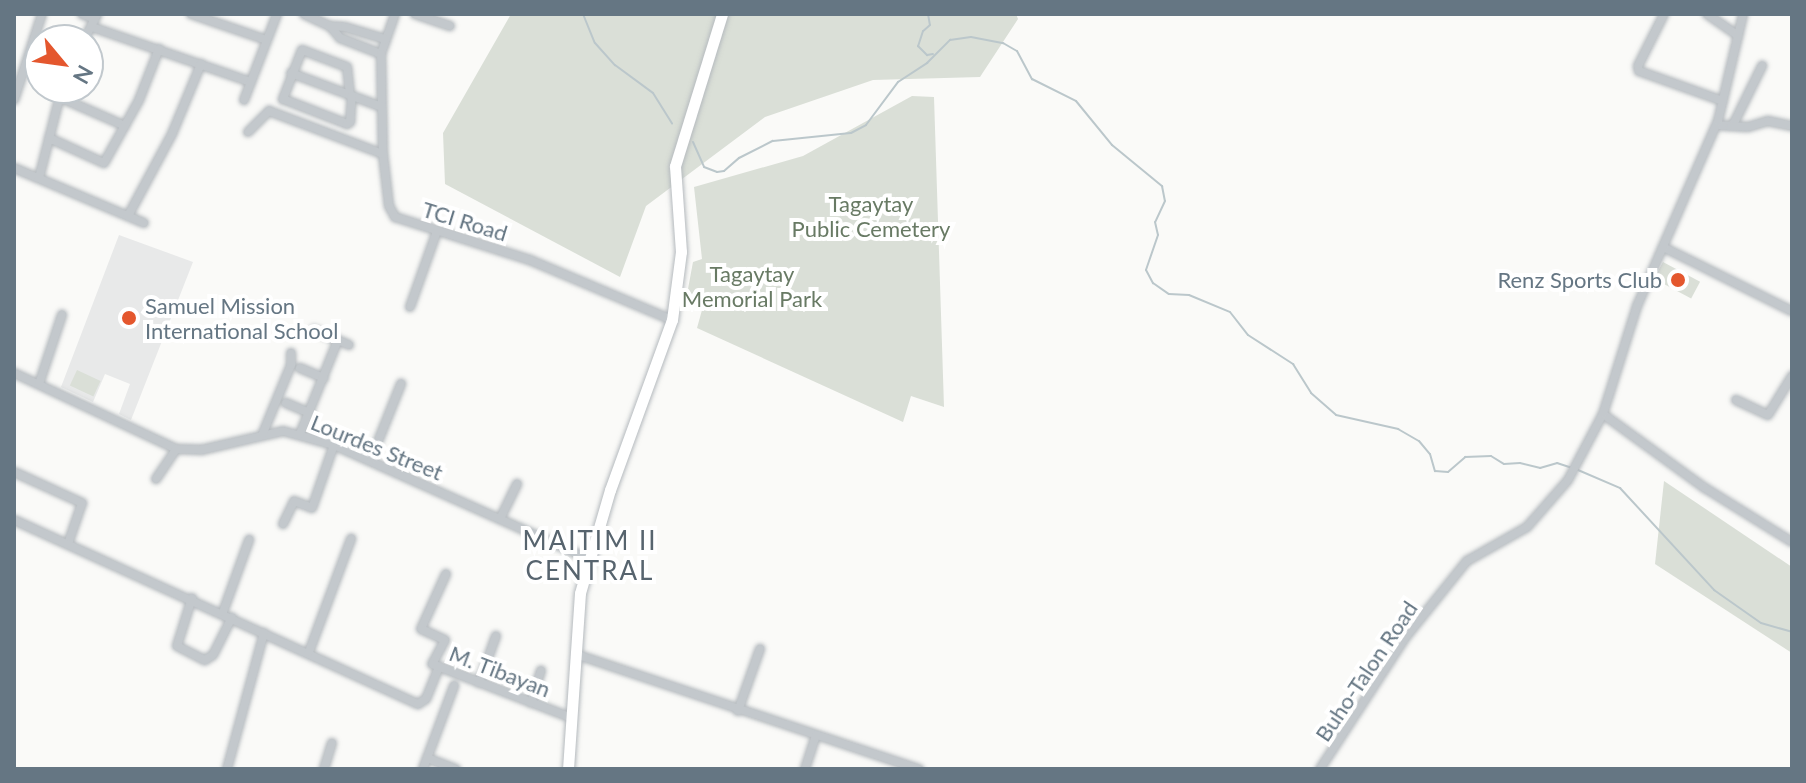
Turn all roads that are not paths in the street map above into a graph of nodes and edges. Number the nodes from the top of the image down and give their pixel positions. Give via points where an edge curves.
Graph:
1 (42, 14) edge
2 (82, 14) edge
3 (191, 14) edge
4 (277, 14) edge
5 (304, 14) edge
6 (395, 14) edge
7 (415, 14) edge
8 (722, 14) edge
9 (1664, 14) edge
10 (1707, 14) edge
11 (1743, 14) edge
12 (95, 20) edge
13 (330, 26) junction
14 (450, 26) dead end
15 (1738, 36) junction
16 (385, 39) junction
17 (267, 40) junction
18 (159, 49) junction
19 (381, 54) junction
20 (201, 64) junction
21 (1762, 66) dead end
22 (291, 73) junction
23 (251, 82) junction
24 (351, 95) junction
25 (14, 100) edge
26 (244, 100) dead end
27 (1723, 101) junction
28 (57, 104) edge
29 (83, 104) edge
30 (382, 107) junction
31 (1717, 125) junction
32 (125, 126) junction
33 (1730, 126) junction
34 (1792, 126) edge
35 (248, 132) dead end
36 (49, 138) junction
37 (383, 154) junction
38 (14, 168) edge
39 (39, 178) junction
40 (128, 216) junction
41 (144, 223) dead end
42 (437, 231) junction
43 (1663, 247) junction
44 (410, 307) dead end
45 (1792, 311) edge
46 (62, 315) dead end
47 (672, 320) junction
48 (314, 330) dead end
49 (338, 340) junction
50 (349, 345) dead end
51 (291, 353) dead end
52 (300, 368) dead end
53 (14, 373) edge
54 (1792, 376) edge
55 (324, 378) junction
56 (39, 384) junction
57 (401, 384) dead end
58 (1736, 400) dead end
59 (286, 403) dead end
60 (310, 413) junction
61 (1603, 414) junction
62 (263, 433) junction
63 (300, 434) junction
64 (334, 445) junction
65 (176, 449) junction
66 (371, 459) junction
67 (14, 472) edge
68 (156, 479) dead end
69 (517, 484) dead end
70 (500, 519) junction
71 (14, 520) edge
72 (283, 524) dead end
73 (351, 539) dead end
74 (249, 540) dead end
75 (1792, 542) edge
76 (68, 544) junction
77 (589, 559) junction
78 (446, 574) dead end
79 (192, 598) junction
80 (228, 614) junction
81 (264, 633) junction
82 (496, 636) dead end
83 (760, 649) dead end
84 (309, 652) junction
85 (575, 654) junction
86 (439, 667) junction
87 (541, 671) dead end
88 (479, 683) junction
89 (454, 686) dead end
90 (531, 703) junction
91 (738, 711) junction
92 (572, 718) junction
93 (816, 736) junction
94 (332, 743) dead end
95 (427, 758) junction
96 (916, 768) edge
97 (227, 769) edge
98 (324, 769) edge
99 (423, 769) edge
100 (456, 769) edge
101 (568, 769) edge
102 (805, 769) edge
103 (1320, 769) edge

1 - 25 street
2 - 12 street
3 - 17 street
4 - 17 street
5 - 13 street
6 - 16 street, TCI Road
7 - 14 street
8 - 47 main road via 675,166 681,252
9 - 27 street via 1639,71
10 - 15 street
11 - 15 street, Buho-Talon Road
12 - 18 street
13 - 16 street
13 - 19 street via 340,38
15 - 27 street, Buho-Talon Road
16 - 19 street, TCI Road
17 - 23 street
18 - 20 street
18 - 32 street
19 - 30 street, TCI Road
20 - 23 street
20 - 40 street via 172,134
21 - 33 street
22 - 24 street
22 - 24 street via 302,50 314,52 347,67
22 - 24 street via 283,99 347,124
23 - 26 street
24 - 30 street
27 - 31 street, Buho-Talon Road
28 - 36 street
29 - 32 street
30 - 37 street, TCI Road
31 - 33 street
31 - 43 street, Buho-Talon Road
32 - 36 street via 104,163
33 - 34 street via 1768,121
35 - 37 street via 269,111
36 - 39 street
37 - 42 street, TCI Road via 395,217
38 - 39 street
39 - 40 street
40 - 41 street
42 - 44 street
42 - 47 street, TCI Road via 530,260
43 - 45 street
43 - 61 street, Buho-Talon Road via 1637,306
46 - 56 street
47 - 77 main road
48 - 49 street
49 - 50 street
49 - 55 street
51 - 62 street
52 - 55 street
53 - 56 street, Lourdes Street
54 - 58 street via 1768,415
55 - 60 street
56 - 65 street, Lourdes Street
57 - 66 street
59 - 60 street
60 - 63 street
61 - 75 street via 1694,481
61 - 103 street, Buho-Talon Road via 1568,480 1527,527 1467,561 1405,638
62 - 63 street, Lourdes Street
62 - 65 street, Lourdes Street via 201,450
63 - 64 street, Lourdes Street
64 - 66 street, Lourdes Street
64 - 72 street via 312,508 294,501
65 - 68 street
66 - 70 street, Lourdes Street
67 - 76 street via 82,503
69 - 70 street
70 - 77 street, Lourdes Street
71 - 76 street
73 - 84 street
74 - 80 street
76 - 79 street
77 - 85 main road
78 - 86 street, M. Tibayan via 421,629 445,640 432,664
79 - 80 street
79 - 80 street via 177,646 205,660 213,655
80 - 81 street
81 - 84 street
81 - 97 street
82 - 88 street
83 - 91 street
84 - 86 street via 418,704 426,699
85 - 91 street
85 - 92 main road
86 - 88 street, M. Tibayan
87 - 90 street
88 - 90 street, M. Tibayan
89 - 95 street
90 - 92 street, M. Tibayan
91 - 93 street
92 - 101 main road
93 - 96 street
93 - 102 street
94 - 98 street
95 - 99 street
95 - 100 street

